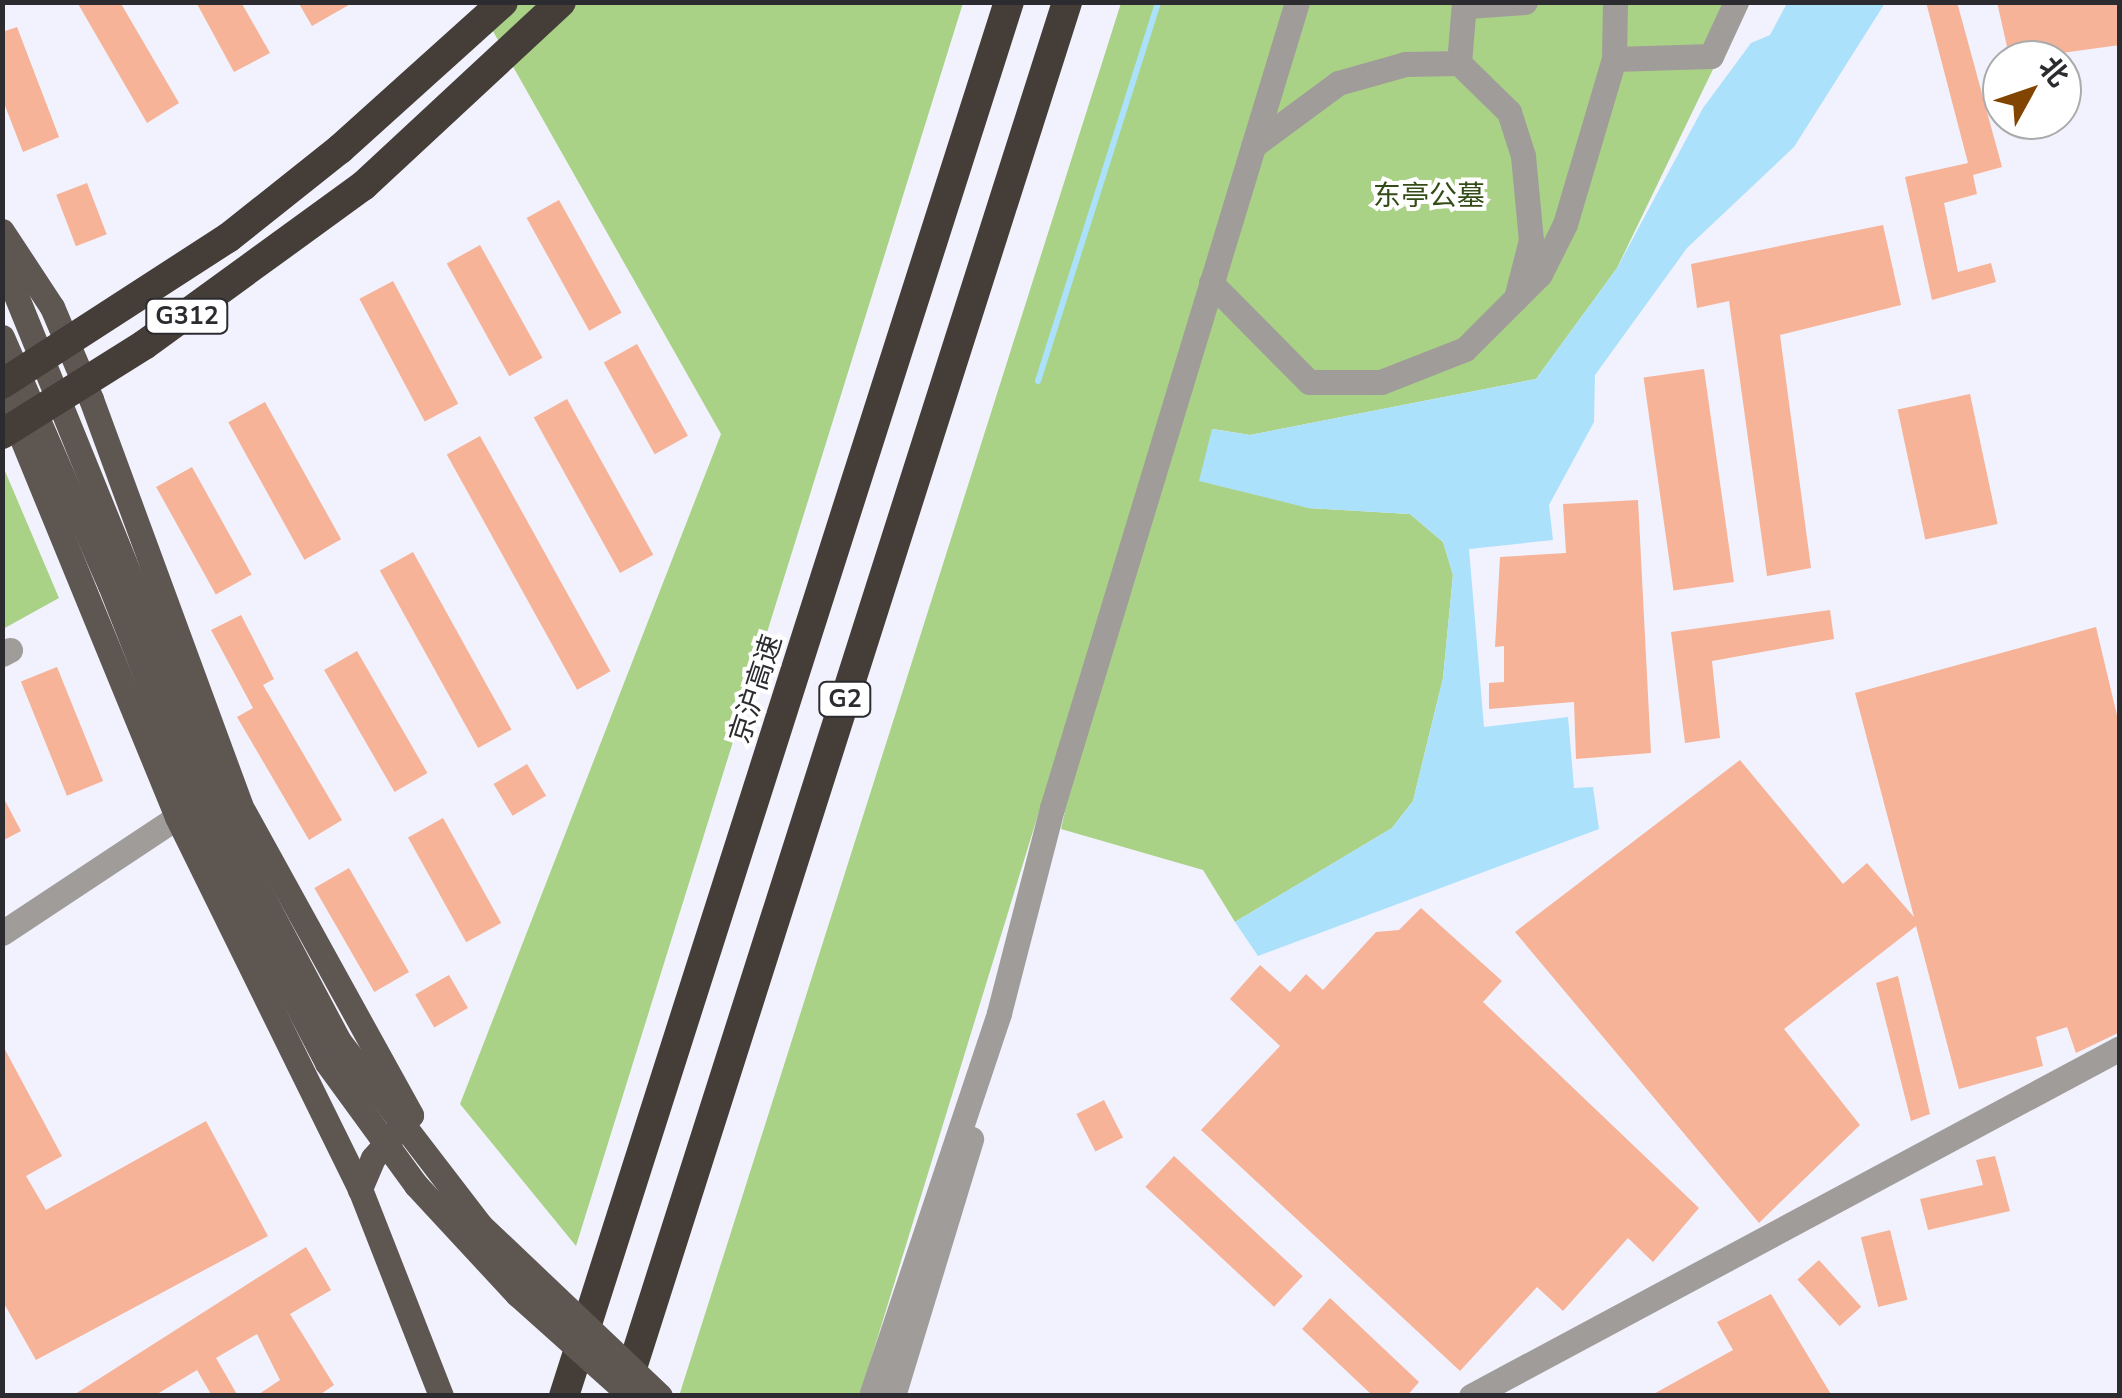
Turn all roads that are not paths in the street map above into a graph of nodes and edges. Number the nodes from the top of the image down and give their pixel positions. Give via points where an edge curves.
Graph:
1 (503, 2) edge
2 (561, 2) edge
3 (1009, 2) edge
4 (1067, 2) edge
5 (1296, 2) edge
6 (1525, 2) edge
7 (1615, 2) edge
8 (1736, 2) edge
9 (1466, 4) edge
10 (1614, 59) junction
11 (1459, 63) junction
12 (1253, 146) junction
13 (2, 231) edge
14 (2, 261) edge
15 (1211, 283) junction
16 (1514, 302) junction
17 (2, 337) edge
18 (2, 387) edge
19 (2, 434) edge
20 (120, 580) junction
21 (177, 817) junction
22 (2, 934) edge
23 (1000, 1013) junction
24 (2120, 1048) edge
25 (360, 1189) junction
26 (442, 1396) edge
27 (564, 1396) edge
28 (627, 1396) edge
29 (660, 1396) edge
30 (871, 1396) edge
31 (893, 1396) edge
32 (1471, 1396) edge

1 - 18 highway, G312, bridge via 340,149 228,238
2 - 19 highway, G312, bridge via 363,186 144,345
3 - 27 highway, 京沪高速 / G2
4 - 28 highway, G2
5 - 12 street
6 - 9 street
7 - 10 street
8 - 10 street via 1712,56
9 - 11 street
10 - 16 street via 1564,224
11 - 12 street via 1405,64 1338,83
11 - 16 street via 1509,112 1524,156 1531,240
12 - 15 street
13 - 25 main road via 52,307 92,399 240,805 410,1115 373,1158
14 - 20 main road
15 - 16 street via 1234,298 1276,358 1309,382 1342,388 1420,371 1465,349
15 - 23 street
17 - 20 main road
18 - 21 main road
20 - 28 main road, bridge via 209,836 327,1063 416,1185 517,1294
20 - 29 main road, bridge via 242,858 339,1041 480,1225
21 - 22 street
21 - 25 main road
23 - 30 street
23 - 31 street via 1002,1040
24 - 32 street
25 - 26 main road

